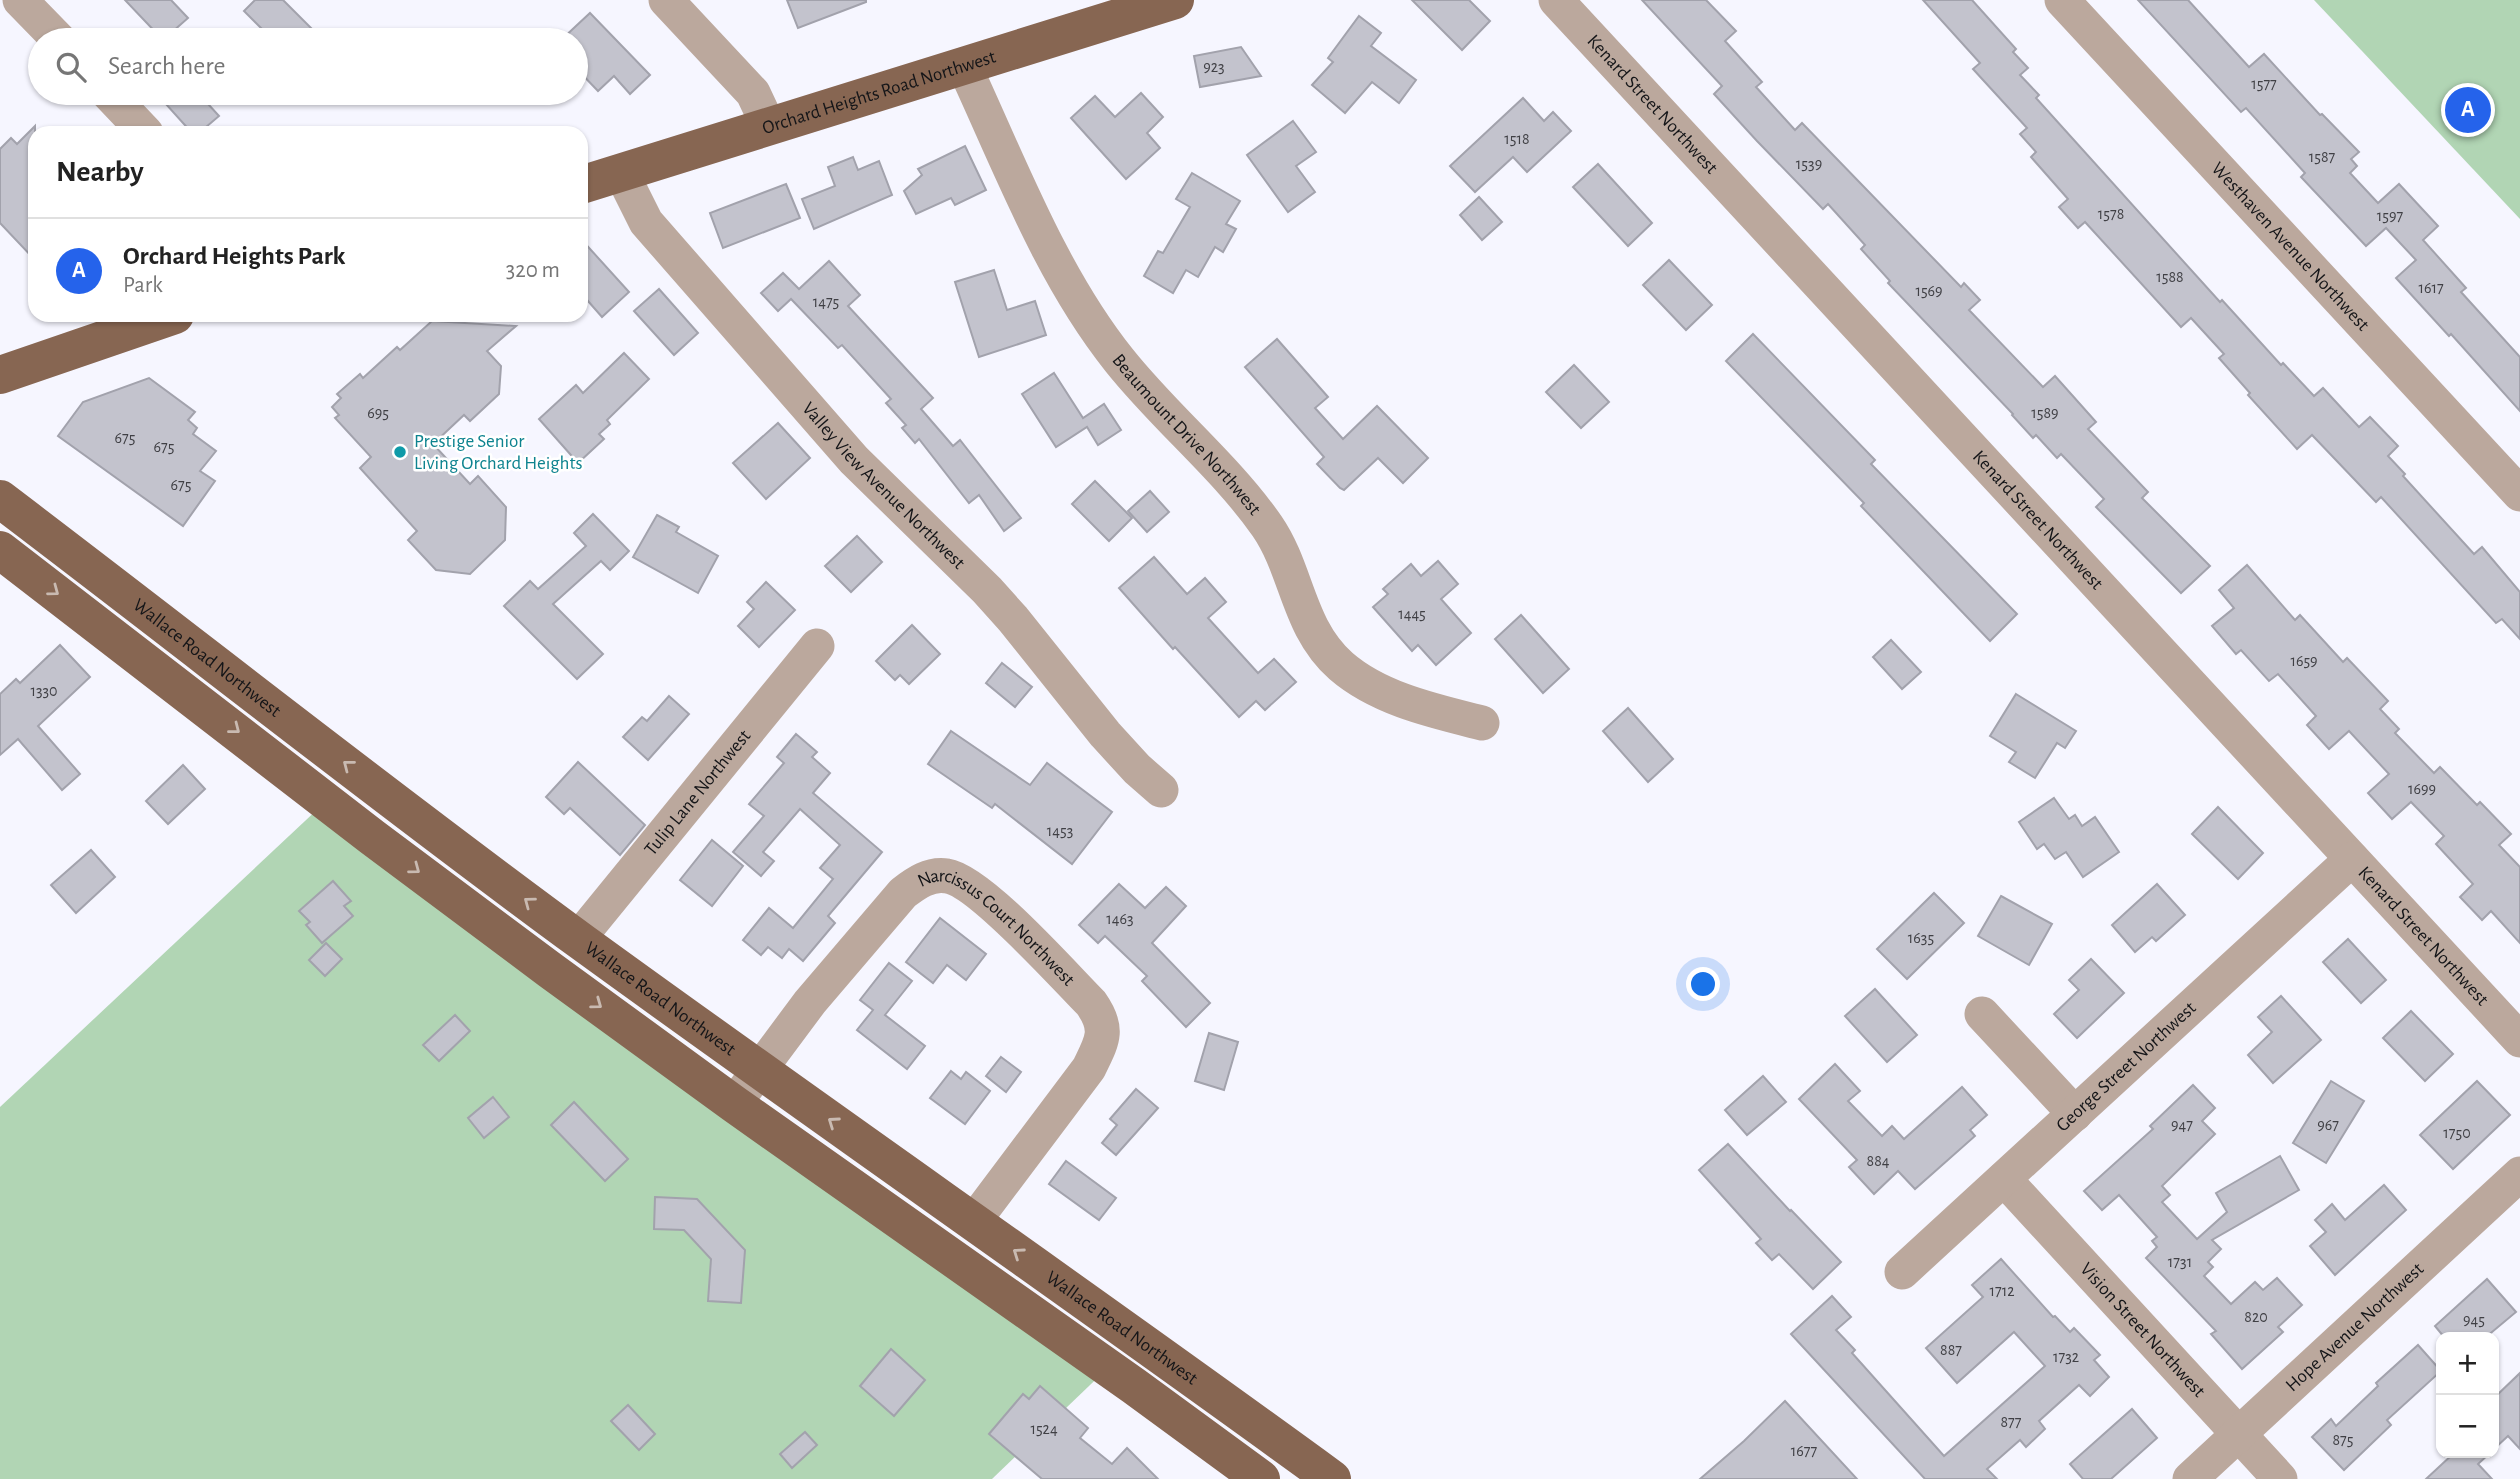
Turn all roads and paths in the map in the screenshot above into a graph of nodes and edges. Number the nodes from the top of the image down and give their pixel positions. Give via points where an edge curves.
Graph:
1 (20, 0) edge
2 (666, 0) edge
3 (1175, 0) edge
4 (1556, 0) edge
5 (2062, 0) edge
6 (47, 28) edge
7 (964, 66) junction
8 (119, 105) edge
9 (768, 125) junction
10 (139, 126) edge
11 (621, 172) junction
12 (588, 183) edge
13 (155, 322) edge
14 (0, 375) edge
15 (2520, 494) edge
16 (0, 499) edge
17 (0, 550) edge
18 (817, 646) dead end
19 (1482, 723) dead end
20 (1161, 790) dead end
21 (2352, 859) junction
22 (578, 939) junction
23 (1982, 1014) dead end
24 (2520, 1040) edge
25 (759, 1070) junction
26 (734, 1104) junction
27 (2075, 1114) junction
28 (2520, 1174) edge
29 (2004, 1179) junction
30 (974, 1222) junction
31 (1902, 1272) dead end
32 (1095, 1359) junction
33 (2239, 1434) junction
34 (1300, 1455) junction
35 (1261, 1479) edge
36 (1332, 1479) edge
37 (2190, 1479) edge
38 (2280, 1479) edge

1 - 6 street
2 - 9 street via 753,93
3 - 7 main road, Orchard Heights Road Northwest
4 - 21 street, Kenard Street Northwest
5 - 15 street, Westhaven Avenue Northwest
7 - 9 main road, Orchard Heights Road Northwest
7 - 19 street, Beaumount Drive Northwest via 1060,272 1119,360 1253,506 1276,538 1304,615 1320,642 1340,665 1365,683 1436,712
8 - 10 street
9 - 11 main road, Orchard Heights Road Northwest
11 - 12 main road, Orchard Heights Road Northwest
11 - 20 street, Valley View Avenue Northwest via 646,222 854,460 987,590 1105,734
13 - 14 main road
22 -> 16 main road, Wallace Road Northwest
17 -> 26 main road via 372,837
18 - 22 street, Tulip Lane Northwest
21 - 24 street, Kenard Street Northwest
21 - 27 street, George Street Northwest
22 - 25 main road, Wallace Road Northwest
23 - 27 street
25 - 26 street, Narcissus Court Northwest
30 -> 25 main road, Wallace Road Northwest
25 - 30 street, Narcissus Court Northwest via 903,893 934,876 949,876 974,890 1091,1003 1104,1029 1089,1068
26 - 32 main road
27 - 29 street, George Street Northwest
28 - 33 street, Hope Avenue Northwest
29 - 31 street, George Street Northwest
29 - 33 street, Vision Street Northwest
34 -> 30 main road, Wallace Road Northwest
32 - 34 main road via 1143,1373 1170,1388 1278,1464 1290,1463
32 - 35 main road
33 - 37 street, Hope Avenue Northwest
33 - 38 street, Vision Street Northwest
34 - 36 main road, Wallace Road Northwest

